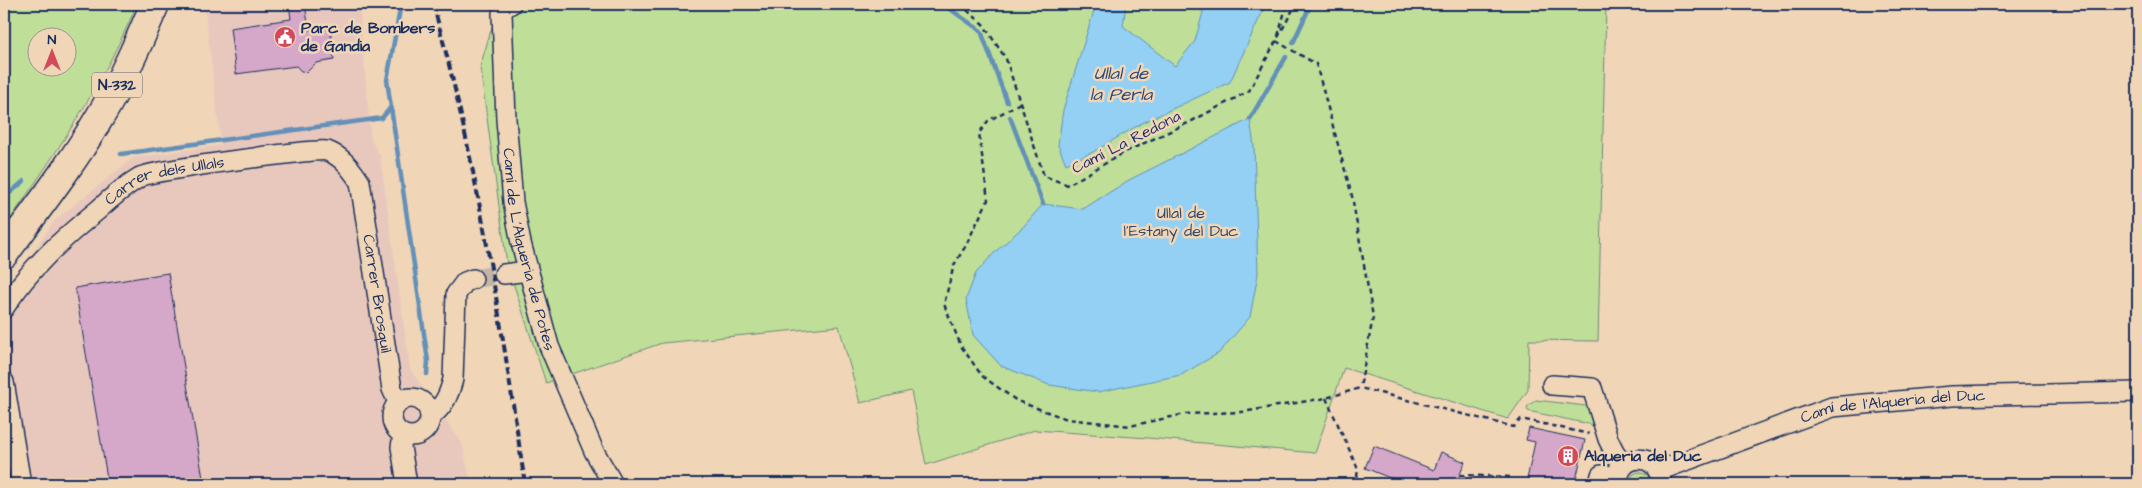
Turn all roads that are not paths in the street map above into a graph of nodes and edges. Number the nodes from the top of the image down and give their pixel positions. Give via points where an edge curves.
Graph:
1 (155, 4) edge
2 (511, 4) edge
3 (71, 162) junction
4 (360, 182) joint
5 (4, 254) edge
6 (528, 271) junction
7 (504, 274) tunnel mouth
8 (4, 275) edge
9 (473, 279) tunnel mouth
10 (4, 308) edge
11 (4, 382) edge
12 (1552, 385) dead end
13 (2138, 392) edge
14 (398, 402) junction
15 (435, 413) junction
16 (409, 439) junction
17 (1619, 476) edge
18 (1659, 477) edge
19 (21, 484) edge
20 (407, 484) edge
21 (614, 484) edge
22 (1599, 484) edge

1 - 3 highway, N-332 via 132,57
2 - 6 street, Camí de L'Alqueria de Potes via 502,14 506,119 516,224
3 - 5 highway, N-332
3 - 8 highway via 41,224
4 - 10 street, Carrer dels Ullals via 347,164 328,151 299,151 142,175 48,252 18,286
4 - 14 street, Carrer Brosquil via 392,389
6 - 7 street
6 - 21 street, Camí de L'Alqueria de Potes via 549,346 594,452
9 - 15 street via 465,282 456,294 453,379 450,392
11 - 19 street
12 - 17 street via 1592,388
13 - 18 street, Camí de l'Alqueria del Duc via 1952,396 1832,407
14 - 15 street via 417,398
14 - 16 street via 392,420 398,431
15 - 16 street via 421,433
16 - 20 street via 401,447
17 - 18 street via 1627,463 1641,459 1648,461
17 - 22 street via 1601,475

